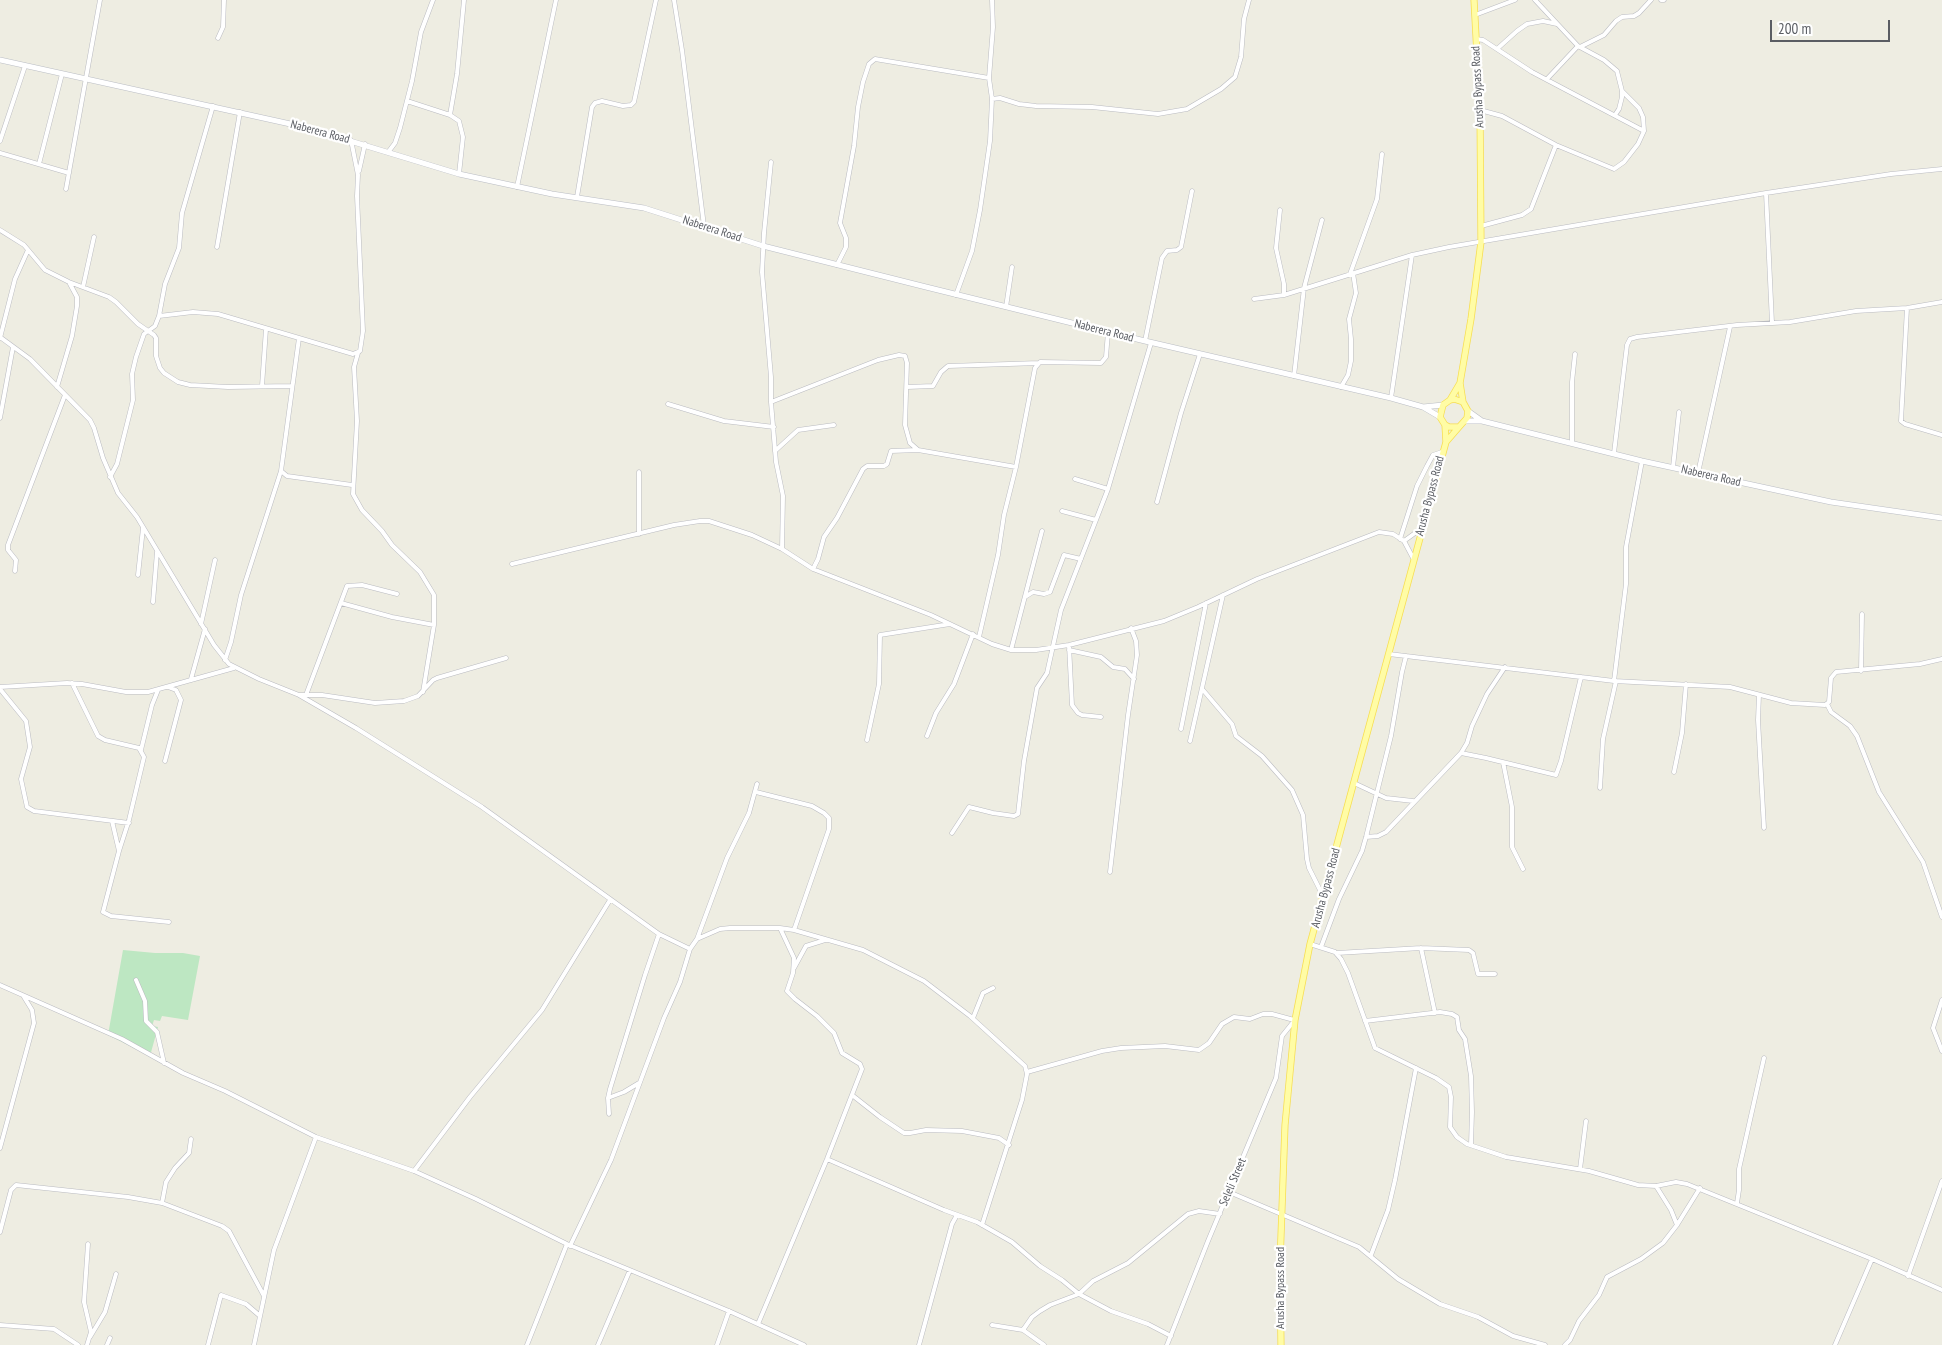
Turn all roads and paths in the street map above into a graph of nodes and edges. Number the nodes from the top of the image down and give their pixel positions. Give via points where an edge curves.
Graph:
1 (100, 0) edge
2 (224, 0) edge
3 (433, 0) edge
4 (464, 0) edge
5 (556, 0) edge
6 (656, 0) edge
7 (674, 0) edge
8 (992, 0) edge
9 (1249, 0) edge
10 (1474, 0) edge
11 (1515, 0) edge
12 (1535, 0) edge
13 (1651, 0) edge
14 (1474, 16) junction
15 (1557, 24) junction
16 (218, 38) dead end
17 (1476, 39) junction
18 (1579, 46) junction
19 (1498, 49) junction
20 (0, 60) edge
21 (25, 66) junction
22 (62, 74) junction
23 (989, 78) junction
24 (86, 79) junction
25 (1547, 79) junction
26 (1622, 91) junction
27 (992, 99) junction
28 (408, 101) junction
29 (213, 106) junction
30 (1480, 110) junction
31 (240, 112) junction
32 (450, 115) junction
33 (1615, 115) junction
34 (1644, 131) junction
35 (351, 140) junction
36 (0, 141) edge
37 (365, 144) junction
38 (1556, 145) junction
39 (389, 151) junction
40 (0, 153) edge
41 (1382, 154) dead end
42 (771, 162) dead end
43 (39, 164) junction
44 (1942, 169) edge
45 (69, 172) junction
46 (459, 174) junction
47 (358, 175) junction
48 (517, 187) junction
49 (66, 189) dead end
50 (1192, 191) dead end
51 (1766, 193) junction
52 (577, 196) junction
53 (1280, 210) dead end
54 (1322, 220) dead end
55 (704, 226) junction
56 (1480, 226) junction
57 (0, 230) edge
58 (94, 237) dead end
59 (1481, 242) junction
60 (763, 246) junction
61 (217, 247) dead end
62 (28, 250) junction
63 (1412, 255) junction
64 (836, 265) junction
65 (1012, 267) dead end
66 (1352, 274) junction
67 (69, 282) junction
68 (82, 288) junction
69 (1304, 288) junction
70 (956, 295) junction
71 (1284, 295) junction
72 (1254, 299) dead end
73 (1942, 302) edge
74 (1006, 307) junction
75 (1907, 308) junction
76 (159, 316) junction
77 (1772, 323) junction
78 (1730, 327) junction
79 (266, 329) junction
80 (148, 330) junction
81 (1108, 332) junction
82 (0, 337) edge
83 (299, 338) junction
84 (1148, 342) junction
85 (13, 347) junction
86 (358, 353) junction
87 (1200, 354) junction
88 (1575, 354) dead end
89 (1039, 363) junction
90 (1294, 376) junction
91 (1460, 383) junction
92 (262, 386) junction
93 (292, 386) junction
94 (58, 387) junction
95 (1341, 387) junction
96 (907, 388) junction
97 (65, 395) junction
98 (1391, 398) junction
99 (1450, 400) junction
100 (771, 402) junction
101 (1463, 402) junction
102 (668, 404) dead end
103 (1443, 405) junction
104 (1423, 407) junction
105 (1468, 411) junction
106 (1679, 412) dead end
107 (1440, 417) junction
108 (0, 418) edge
109 (1466, 421) junction
110 (1482, 421) junction
111 (834, 425) dead end
112 (1445, 425) junction
113 (774, 427) junction
114 (1459, 427) junction
115 (1942, 435) edge
116 (1446, 442) junction
117 (1572, 443) junction
118 (918, 450) junction
119 (775, 452) junction
120 (1442, 452) junction
121 (1614, 453) junction
122 (1642, 461) junction
123 (1016, 466) junction
124 (1672, 468) junction
125 (281, 471) junction
126 (639, 472) dead end
127 (1698, 473) junction
128 (110, 477) junction
129 (1075, 479) dead end
130 (352, 485) junction
131 (1108, 489) junction
132 (1157, 502) dead end
133 (1062, 511) dead end
134 (1942, 518) edge
135 (1096, 520) junction
136 (143, 528) junction
137 (1422, 528) junction
138 (1042, 531) dead end
139 (640, 534) junction
140 (1402, 540) junction
141 (782, 549) junction
142 (157, 551) junction
143 (1413, 558) junction
144 (1081, 559) junction
145 (215, 560) dead end
146 (512, 564) dead end
147 (813, 569) junction
148 (15, 571) dead end
149 (138, 575) dead end
150 (397, 594) dead end
151 (1223, 595) junction
152 (1025, 597) junction
153 (153, 602) dead end
154 (341, 603) junction
155 (1206, 604) junction
156 (1862, 614) dead end
157 (202, 624) junction
158 (952, 624) junction
159 (434, 625) junction
160 (1131, 628) junction
161 (205, 629) junction
162 (973, 634) junction
163 (979, 636) junction
164 (1069, 648) junction
165 (1052, 649) junction
166 (1011, 650) junction
167 (1389, 654) junction
168 (1406, 656) junction
169 (506, 658) dead end
170 (1942, 658) edge
171 (225, 660) junction
172 (1504, 667) junction
173 (234, 668) junction
174 (1861, 671) junction
175 (1581, 677) junction
176 (1134, 678) junction
177 (191, 679) junction
178 (1615, 681) junction
179 (72, 683) junction
180 (1686, 684) junction
181 (168, 687) junction
182 (0, 688) edge
183 (158, 690) junction
184 (1203, 690) junction
185 (423, 692) junction
186 (299, 695) junction
187 (306, 695) junction
188 (1759, 695) junction
189 (1827, 704) junction
190 (1101, 717) dead end
191 (1181, 729) dead end
192 (927, 736) dead end
193 (867, 740) dead end
194 (1190, 741) dead end
195 (141, 750) junction
196 (1461, 753) junction
197 (165, 760) dead end
198 (1503, 762) junction
199 (1674, 772) dead end
200 (1354, 783) junction
201 (757, 784) dead end
202 (1600, 788) dead end
203 (756, 792) junction
204 (1377, 793) junction
205 (1414, 801) junction
206 (112, 821) junction
207 (128, 823) junction
208 (1764, 828) dead end
209 (952, 834) dead end
210 (1366, 837) junction
211 (119, 851) junction
212 (1523, 869) dead end
213 (1110, 872) dead end
214 (1323, 896) junction
215 (610, 900) junction
216 (1942, 917) edge
217 (169, 922) dead end
218 (780, 928) junction
219 (794, 930) junction
220 (659, 934) junction
221 (697, 939) junction
222 (826, 939) junction
223 (1310, 944) junction
224 (1321, 947) junction
225 (1421, 948) junction
226 (690, 949) junction
227 (1337, 953) junction
228 (792, 973) junction
229 (1495, 974) dead end
230 (136, 980) dead end
231 (0, 986) edge
232 (992, 988) dead end
233 (24, 996) junction
234 (1942, 1000) edge
235 (1435, 1013) junction
236 (973, 1018) junction
237 (1294, 1020) junction
238 (1365, 1021) junction
239 (1942, 1052) edge
240 (1764, 1058) dead end
241 (164, 1062) junction
242 (1416, 1068) junction
243 (1027, 1072) junction
244 (639, 1083) junction
245 (852, 1095) junction
246 (608, 1098) junction
247 (609, 1114) dead end
248 (1586, 1121) dead end
249 (316, 1136) junction
250 (192, 1139) dead end
251 (1009, 1145) junction
252 (1471, 1146) junction
253 (0, 1148) edge
254 (827, 1159) junction
255 (1580, 1169) junction
256 (414, 1171) junction
257 (1942, 1181) edge
258 (1656, 1186) junction
259 (1700, 1188) junction
260 (1230, 1192) junction
261 (1737, 1203) junction
262 (162, 1204) junction
263 (0, 1205) edge
264 (6, 1206) junction
265 (1220, 1214) junction
266 (957, 1215) junction
267 (1282, 1215) junction
268 (982, 1225) junction
269 (1677, 1225) junction
270 (0, 1232) edge
271 (88, 1244) dead end
272 (569, 1245) junction
273 (1371, 1255) junction
274 (1872, 1259) junction
275 (630, 1270) junction
276 (116, 1274) dead end
277 (1908, 1276) junction
278 (1942, 1290) edge
279 (1079, 1294) junction
280 (264, 1296) junction
281 (729, 1311) junction
282 (260, 1316) junction
283 (758, 1324) junction
284 (0, 1325) edge
285 (992, 1325) dead end
286 (1023, 1330) junction
287 (1171, 1336) junction
288 (90, 1338) junction
289 (110, 1338) dead end
290 (78, 1345) edge
291 (87, 1345) edge
292 (107, 1345) edge
293 (208, 1345) edge
294 (254, 1345) edge
295 (527, 1345) edge
296 (598, 1345) edge
297 (717, 1345) edge
298 (804, 1345) edge
299 (918, 1345) edge
300 (1044, 1345) edge
301 (1167, 1345) edge
302 (1281, 1345) edge
303 (1545, 1345) edge
304 (1565, 1345) edge
305 (1835, 1345) edge

1 - 24 street
2 - 16 street via 224,27
3 - 28 street via 421,32
4 - 32 street
5 - 48 street
6 - 52 street via 634,102 631,106 623,106 602,101 592,107
7 - 55 street
8 - 23 street
9 - 27 street via 1235,77 1187,109 1158,114 1092,107 1036,106
10 - 14 main road, Arusha Bypass Road
11 - 14 street
12 - 15 street
13 - 18 street via 1639,13 1622,16 1604,35
14 - 17 main road, Arusha Bypass Road
15 - 18 street
15 - 19 street via 1527,24
17 - 19 street
17 - 30 main road, Arusha Bypass Road
18 - 25 street
18 - 26 street via 1617,71
19 - 25 street
20 - 21 street, Naberera Road
21 - 22 street, Naberera Road
21 - 36 street
22 - 24 street, Naberera Road
22 - 43 street
23 - 27 street
23 - 64 street via 876,59 869,64 858,107 840,223 846,247
24 - 29 street, Naberera Road
24 - 45 street
25 - 33 street
26 - 33 street via 1621,104
26 - 34 street via 1639,108
27 - 70 street via 980,210 971,258
28 - 32 street
28 - 39 street via 396,141
29 - 31 street, Naberera Road
29 - 76 street via 182,213 179,248 165,284
30 - 38 street via 1514,122
30 - 56 main road, Arusha Bypass Road
31 - 35 street, Naberera Road
31 - 61 street
32 - 46 street via 463,130
33 - 34 street
34 - 38 street via 1624,162 1614,169
35 - 37 street, Naberera Road
35 - 47 street
37 - 39 street, Naberera Road
37 - 47 street
38 - 56 street via 1531,209 1522,215
39 - 46 street, Naberera Road
40 - 43 street
41 - 66 street via 1377,199
42 - 60 street
43 - 45 street
44 - 51 street
45 - 49 street
46 - 48 street, Naberera Road
47 - 86 street via 362,331 362,348
48 - 52 street, Naberera Road
50 - 84 street via 1181,247 1166,251 1162,258
51 - 59 street
51 - 77 street
52 - 55 street, Naberera Road via 644,208
53 - 71 street via 1276,248
54 - 69 street
55 - 60 street, Naberera Road
56 - 59 main road, Arusha Bypass Road
57 - 62 street
58 - 68 street
59 - 63 street
59 - 91 main road, Arusha Bypass Road
60 - 64 street, Naberera Road
60 - 100 street
62 - 67 street via 45,270
62 - 82 street via 16,279
63 - 66 street
63 - 98 street
64 - 70 street, Naberera Road
65 - 74 street
66 - 69 street
66 - 95 street via 1356,293 1349,319 1351,360
67 - 68 street
67 - 94 street via 77,296 77,306
68 - 80 street via 109,297
69 - 71 street
69 - 90 street
70 - 74 street, Naberera Road
71 - 72 street
73 - 75 street
74 - 81 street, Naberera Road
75 - 77 street via 1856,311
75 - 115 street via 1901,421
76 - 79 street via 206,312
76 - 80 street via 155,326
77 - 78 street
78 - 121 street via 1630,339
78 - 127 street
79 - 83 street
79 - 92 street
80 - 92 street via 156,338 160,368 178,382 228,387
80 - 128 street via 136,357 132,400 117,464
81 - 84 street, Naberera Road
81 - 89 street via 1105,360 1101,363
82 - 85 street
83 - 86 street
83 - 93 street
84 - 87 street, Naberera Road
84 - 131 street
85 - 94 street
85 - 108 street
86 - 130 street via 353,372 357,420
87 - 90 street, Naberera Road
87 - 132 street
88 - 117 street
89 - 96 street via 948,366 940,372 933,386
89 - 123 street via 1035,368
90 - 95 street, Naberera Road
91 - 99 main road, Arusha Bypass Road
91 - 101 main road, Arusha Bypass Road
92 - 93 street
93 - 125 street
94 - 97 street
95 - 98 street, Naberera Road
96 - 100 street via 907,359 899,355 866,364
96 - 118 street via 904,425 910,442
97 - 128 street via 90,420
97 - 148 street via 8,545 16,560
98 - 104 street, Naberera Road
99 - 101 main road
99 - 103 main road, Arusha Bypass Road
100 - 113 street
101 - 105 main road, Arusha Bypass Road
102 - 113 street via 724,421
103 - 104 street, Naberera Road
103 - 107 main road
104 - 107 street, Naberera Road
105 - 109 main road
105 - 110 street, Naberera Road
106 - 124 street
107 - 112 main road, Arusha Bypass Road
109 - 110 street, Naberera Road
109 - 114 main road, Arusha Bypass Road
110 - 117 street, Naberera Road
111 - 119 street via 798,430
112 - 114 main road
112 - 116 main road, Arusha Bypass Road
113 - 119 street
114 - 116 main road, Arusha Bypass Road
116 - 120 main road, Arusha Bypass Road
117 - 121 street, Naberera Road
118 - 123 street
118 - 147 street via 891,451 884,466 863,469 824,537
119 - 141 street via 783,496
120 - 137 main road, Arusha Bypass Road
120 - 140 street via 1433,455 1417,486
121 - 122 street, Naberera Road
122 - 124 street, Naberera Road
122 - 178 street via 1626,547 1626,584
123 - 163 street
124 - 127 street, Naberera Road
125 - 130 street via 288,476
125 - 171 street via 240,595
126 - 139 street
127 - 134 street, Naberera Road via 1831,502
128 - 136 street
129 - 131 street
130 - 159 street via 362,510 420,572 432,590
131 - 135 street
133 - 135 street
135 - 144 street
136 - 142 street
136 - 149 street
137 - 140 street
137 - 143 main road, Arusha Bypass Road
138 - 152 street
139 - 141 street via 674,525 709,521
139 - 146 street
140 - 143 street
140 - 151 street via 1389,533 1375,533
141 - 147 street
142 - 153 street
142 - 157 street
143 - 167 main road, Arusha Bypass Road
144 - 152 street via 1064,555 1050,592 1033,592
144 - 165 street via 1059,618
145 - 157 street
147 - 158 street
150 - 154 street via 352,584 346,587
151 - 155 street
151 - 184 street
152 - 166 street
154 - 159 street via 384,616
154 - 187 street
155 - 160 street via 1164,621
155 - 191 street
156 - 174 street
157 - 161 street
158 - 162 street
158 - 193 street via 880,635 879,684
159 - 185 street
160 - 164 street
160 - 176 street via 1137,648
161 - 171 street
161 - 177 street
162 - 163 street
162 - 192 street via 954,684 936,713
163 - 166 street
164 - 165 street
164 - 176 street via 1101,657 1113,667 1126,669
164 - 190 street via 1072,705 1082,715
165 - 166 street
165 - 209 street via 1046,676 1036,694 1018,814 1014,816 969,806
167 - 168 street
167 - 200 main road, Arusha Bypass Road
168 - 172 street
168 - 204 street
169 - 185 street via 437,678
170 - 174 street
171 - 173 street
172 - 175 street
172 - 196 street via 1487,694
173 - 177 street
173 - 186 street
174 - 189 street via 1833,675
175 - 178 street
175 - 198 street via 1557,774
176 - 213 street
177 - 181 street
178 - 180 street
178 - 202 street via 1603,739
179 - 182 street
179 - 183 street via 126,692
179 - 195 street via 98,736
180 - 188 street via 1734,688
180 - 199 street via 1682,733
181 - 183 street
181 - 197 street via 176,690 181,700
182 - 206 street via 26,721 30,747 20,779 27,806 34,811
183 - 195 street
184 - 194 street
184 - 214 street via 1232,724 1236,736 1271,766 1298,801 1303,815 1306,860
185 - 187 street via 404,701 381,703
186 - 187 street
186 - 215 street via 482,807
188 - 189 street via 1795,704
188 - 208 street
189 - 216 street via 1831,712 1850,726 1857,736 1879,792 1923,862
195 - 207 street via 144,763
196 - 198 street
196 - 205 street
198 - 212 street via 1512,807 1512,847
200 - 204 street
200 - 214 main road, Arusha Bypass Road
201 - 203 street
203 - 219 street via 812,806 829,818 830,829
203 - 221 street
204 - 205 street via 1386,798
204 - 210 street
205 - 210 street via 1386,832
206 - 207 street
206 - 211 street
207 - 211 street
210 - 224 street
211 - 217 street via 104,914
214 - 223 main road, Arusha Bypass Road
215 - 220 street
215 - 256 street via 542,1010
218 - 219 street
218 - 221 street via 720,929
218 - 228 street via 794,958
219 - 222 street
220 - 226 street
220 - 246 street
221 - 226 street
222 - 228 street via 804,948
222 - 236 street via 863,950 914,975
223 - 224 street
223 - 237 main road, Arusha Bypass Road
224 - 227 street
225 - 227 street
225 - 229 street via 1470,950 1478,974
225 - 235 street
226 - 244 street
227 - 238 street via 1348,973
228 - 245 street via 787,987 789,994 834,1033 846,1057 861,1066
230 - 241 street via 145,1001 146,1021 157,1032
231 - 233 street
232 - 236 street via 984,993
233 - 241 street via 122,1039
233 - 253 street via 32,1010 34,1023
234 - 239 street via 1933,1028
235 - 238 street
235 - 252 street via 1455,1015 1465,1039 1471,1084
236 - 243 street via 1025,1066
237 - 243 street via 1272,1014 1250,1019 1234,1017 1222,1024 1209,1043 1198,1050 1160,1046 1121,1048
237 - 260 street, Seleli Street via 1283,1034 1276,1078
237 - 267 main road, Arusha Bypass Road via 1286,1102
238 - 242 street via 1375,1048
240 - 261 street via 1739,1169
241 - 249 street
242 - 252 street via 1449,1087 1450,1127 1457,1137
242 - 273 street via 1388,1210
243 - 251 street
244 - 246 street
244 - 272 street via 611,1160
245 - 251 street via 904,1133 962,1131 999,1138
245 - 254 street
246 - 247 street
248 - 255 street
249 - 256 street
249 - 280 street via 274,1250
250 - 262 street via 189,1153 166,1182
251 - 268 street
252 - 255 street via 1506,1157
254 - 266 street
254 - 283 street
255 - 258 street via 1630,1184
256 - 272 street
257 - 277 street
258 - 259 street via 1682,1183
258 - 269 street
259 - 261 street
259 - 269 street
260 - 265 street, Seleli Street
260 - 267 street
261 - 274 street
262 - 264 street via 128,1197 16,1185
262 - 280 street via 229,1230
263 - 264 street
264 - 270 street
265 - 279 street via 1199,1211 1188,1214 1128,1263 1094,1281
265 - 287 street, Seleli Street
266 - 268 street
266 - 299 street
267 - 273 street
267 - 302 main road, Arusha Bypass Road
268 - 279 street via 1012,1242
269 - 304 street via 1652,1251 1607,1277 1599,1295
271 - 288 street via 84,1308
272 - 275 street
272 - 295 street
273 - 303 street via 1398,1278 1430,1298 1478,1317 1513,1336
274 - 277 street
274 - 305 street
275 - 281 street
275 - 296 street
276 - 288 street via 104,1312
277 - 278 street
279 - 286 street via 1040,1311
279 - 287 street
280 - 282 street
281 - 283 street
281 - 297 street
282 - 293 street via 246,1304 221,1295
282 - 294 street
283 - 298 street
284 - 290 street via 54,1329
285 - 286 street
286 - 300 street
287 - 301 street, Seleli Street
288 - 291 street
289 - 292 street

